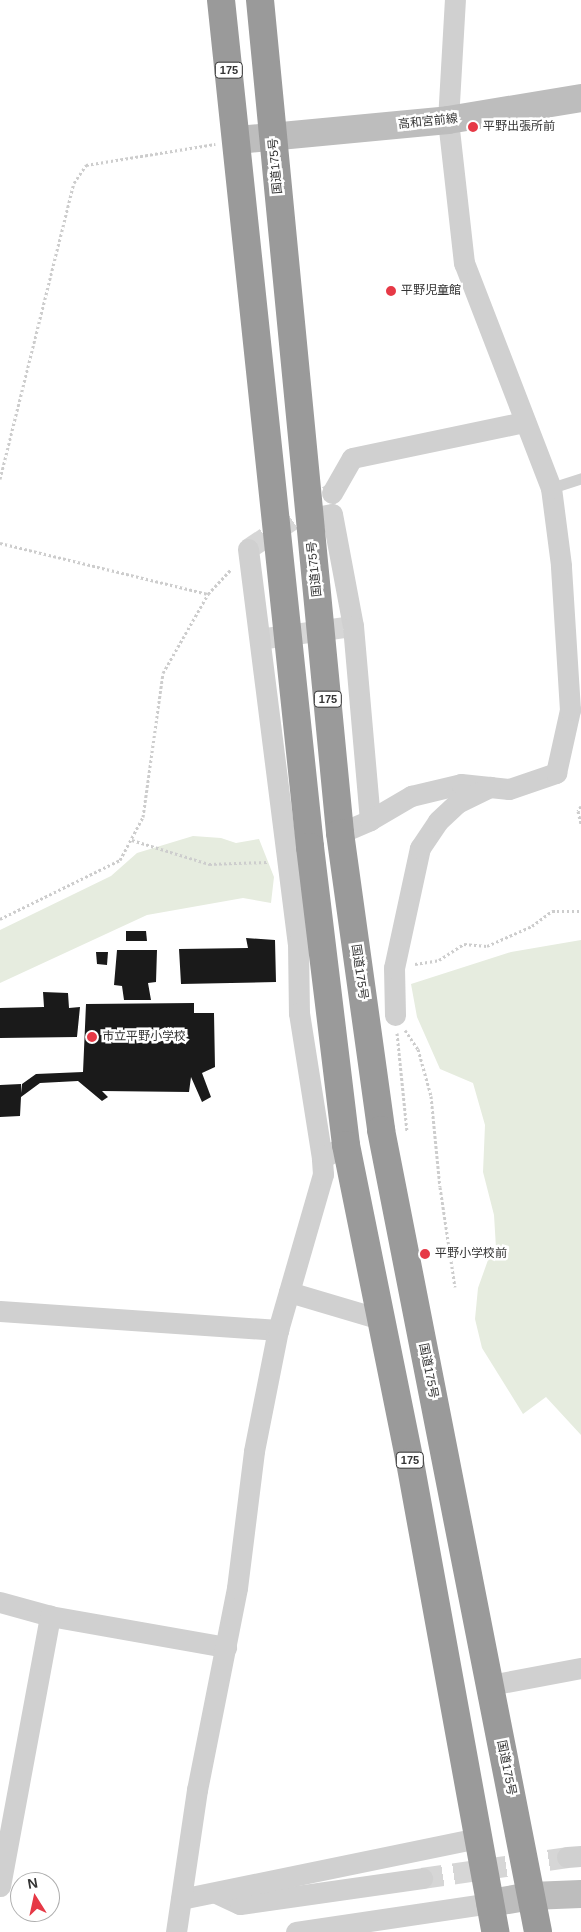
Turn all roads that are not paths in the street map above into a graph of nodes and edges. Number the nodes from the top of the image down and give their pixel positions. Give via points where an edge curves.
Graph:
1 (221, 0) edge
2 (260, 0) edge
3 (455, 0) edge
4 (581, 98) edge
5 (448, 120) junction
6 (273, 137) junction
7 (238, 140) junction
8 (525, 422) junction
9 (581, 478) edge
10 (551, 488) junction
11 (332, 493) tunnel mouth
12 (310, 518) junction
13 (248, 549) road end
14 (490, 787) junction
15 (370, 820) junction
16 (340, 833) junction
17 (395, 1015) road end
18 (346, 1145) junction
19 (322, 1158) junction
20 (289, 1292) junction
21 (0, 1311) edge
22 (380, 1319) junction
23 (278, 1330) junction
24 (0, 1602) edge
25 (50, 1616) junction
26 (226, 1647) junction
27 (581, 1668) edge
28 (490, 1685) junction
29 (478, 1838) junction
30 (4, 1850) edge
31 (422, 1878) tunnel mouth
32 (0, 1886) edge
33 (216, 1893) junction
34 (581, 1894) edge
35 (531, 1896) junction
36 (181, 1899) junction
37 (490, 1903) junction
38 (176, 1932) edge
39 (296, 1932) edge
40 (495, 1932) edge
41 (538, 1932) edge

1 - 7 highway, 175
2 - 6 highway, 国道175号 / 175
3 - 5 street
4 - 5 street, 高和宮前線
5 - 6 street, 高和宮前線
5 - 8 street via 464,263
6 - 7 street, 高和宮前線
6 - 12 highway, 国道175号 / 175
7 - 18 highway, 175 via 309,838
8 - 10 street
8 - 11 street via 352,458
9 - 10 lane
10 - 14 street via 561,565 570,710 556,773 509,789
12 - 15 street via 332,514 353,626
12 - 16 highway, 国道175号 / 175
13 - 19 street via 298,944 299,1012
14 - 15 street via 461,784 411,796
14 - 17 street via 457,803 438,821 420,848 394,968
15 - 16 street
16 - 28 highway, 国道175号 / 175 via 381,1130
18 - 19 street
18 - 22 highway, 175
19 - 20 street via 323,1174
20 - 22 street
20 - 23 street
21 - 23 street
22 - 29 highway, 175 via 410,1462
23 - 26 street via 254,1451
24 - 25 street
25 - 26 street
25 - 30 street
26 - 36 street via 197,1790
27 - 28 street
28 - 35 highway, 国道175号 / 175
29 - 33 street
29 - 37 highway, 175
30 - 32 street
31 - 33 street via 240,1904
33 - 36 street
34 - 35 street
35 - 37 street
35 - 41 highway, 国道175号 / 175
36 - 38 street
37 - 39 street
37 - 40 highway, 175

